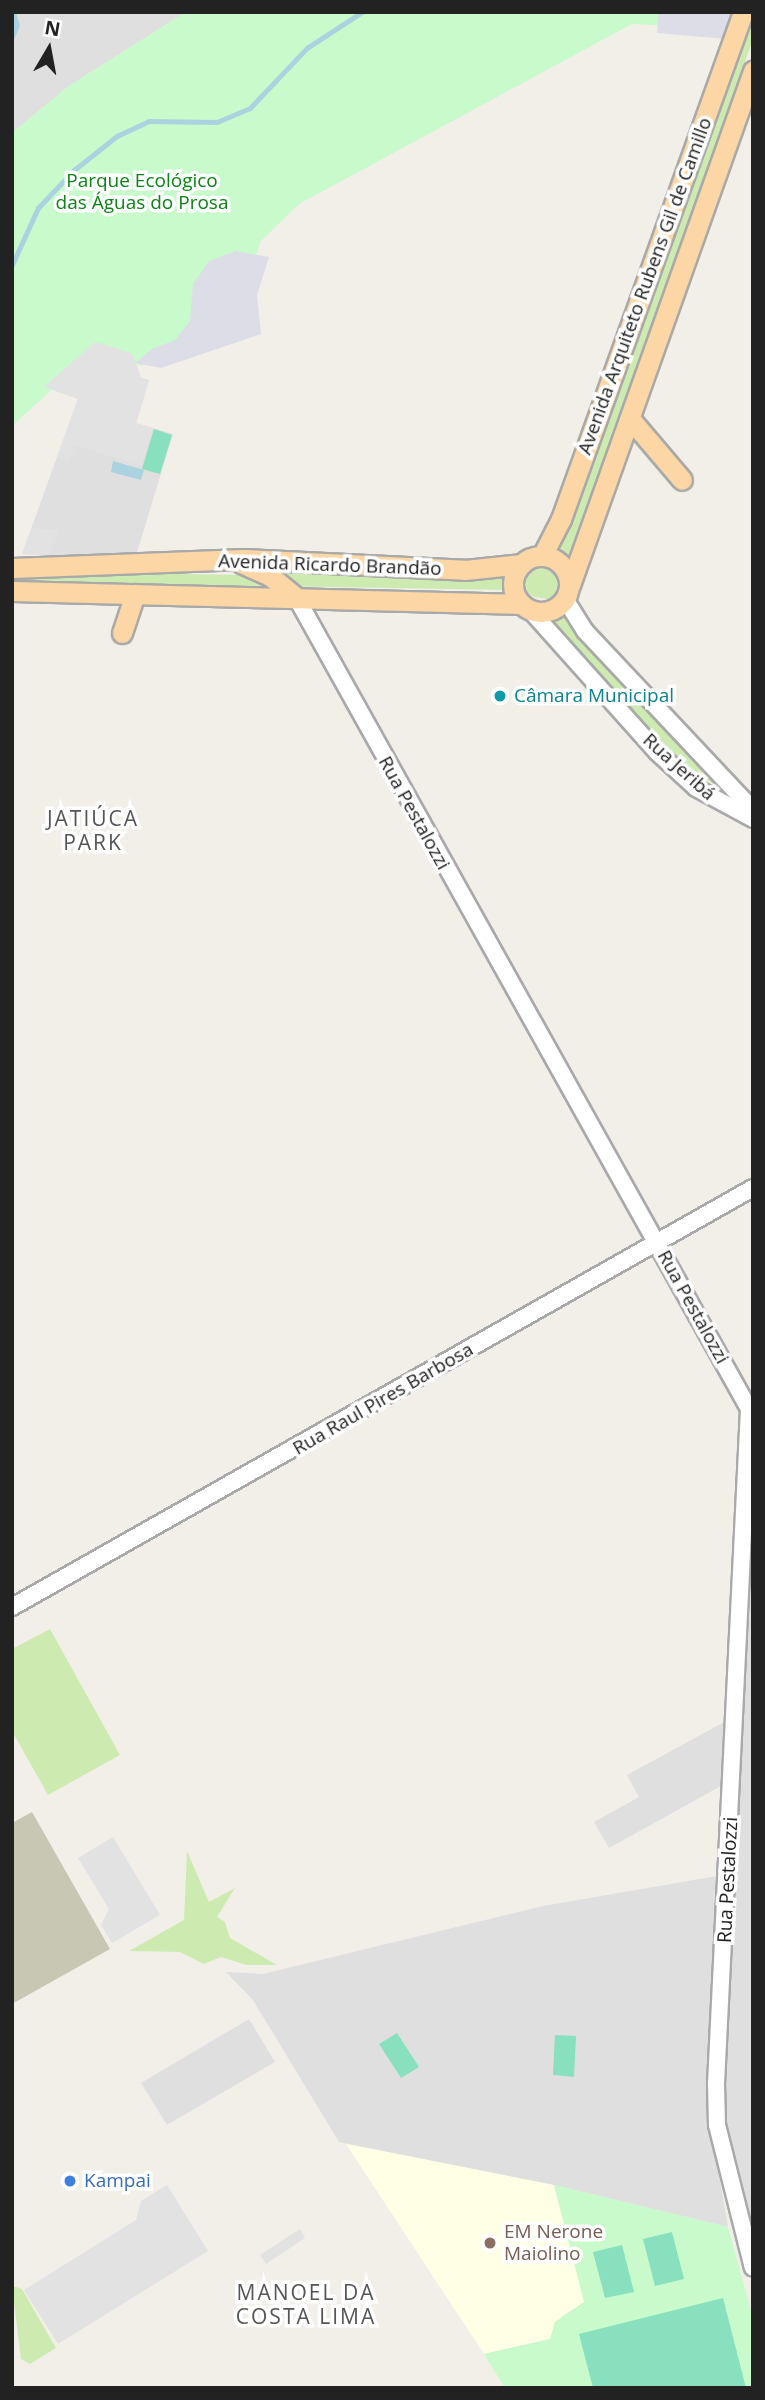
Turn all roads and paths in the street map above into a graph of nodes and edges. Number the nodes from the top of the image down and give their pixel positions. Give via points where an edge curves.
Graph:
1 (743, 12) edge
2 (753, 71) edge
3 (632, 421) junction
4 (682, 480) dead end
5 (542, 556) junction
6 (233, 560) junction
7 (522, 564) junction
8 (12, 568) edge
9 (12, 591) edge
10 (568, 592) junction
11 (135, 594) junction
12 (296, 597) junction
13 (525, 607) junction
14 (122, 633) dead end
15 (753, 810) edge
16 (753, 819) edge
17 (753, 1188) edge
18 (657, 1241) junction
19 (12, 1607) edge
20 (753, 2268) edge

1 - 5 main road, Avenida Arquiteto Rubens Gil de Camillo via 561,519
2 - 3 main road, Avenida Arquiteto Rubens Gil de Camillo
3 - 4 main road
3 - 10 main road, Avenida Arquiteto Rubens Gil de Camillo
5 - 7 main road
5 - 10 main road via 562,565
6 - 7 main road, Avenida Ricardo Brandão via 465,570 503,570
6 - 8 main road, Avenida Ricardo Brandão
6 - 12 main road via 270,576
7 - 13 main road via 513,584
9 - 11 main road, Avenida Ricardo Brandão
10 - 13 main road via 541,612
10 - 15 street, Rua Jeribá via 585,631
11 - 12 main road, Avenida Ricardo Brandão
11 - 14 main road
12 - 13 main road, Avenida Ricardo Brandão
12 - 18 street, Rua Pestalozzi
13 - 16 street, Rua Jeribá via 657,752 696,788
17 - 18 street, Rua Raul Pires Barbosa
18 - 19 street, Rua Raul Pires Barbosa
18 - 20 street, Rua Pestalozzi via 748,1409 716,2084 717,2125

